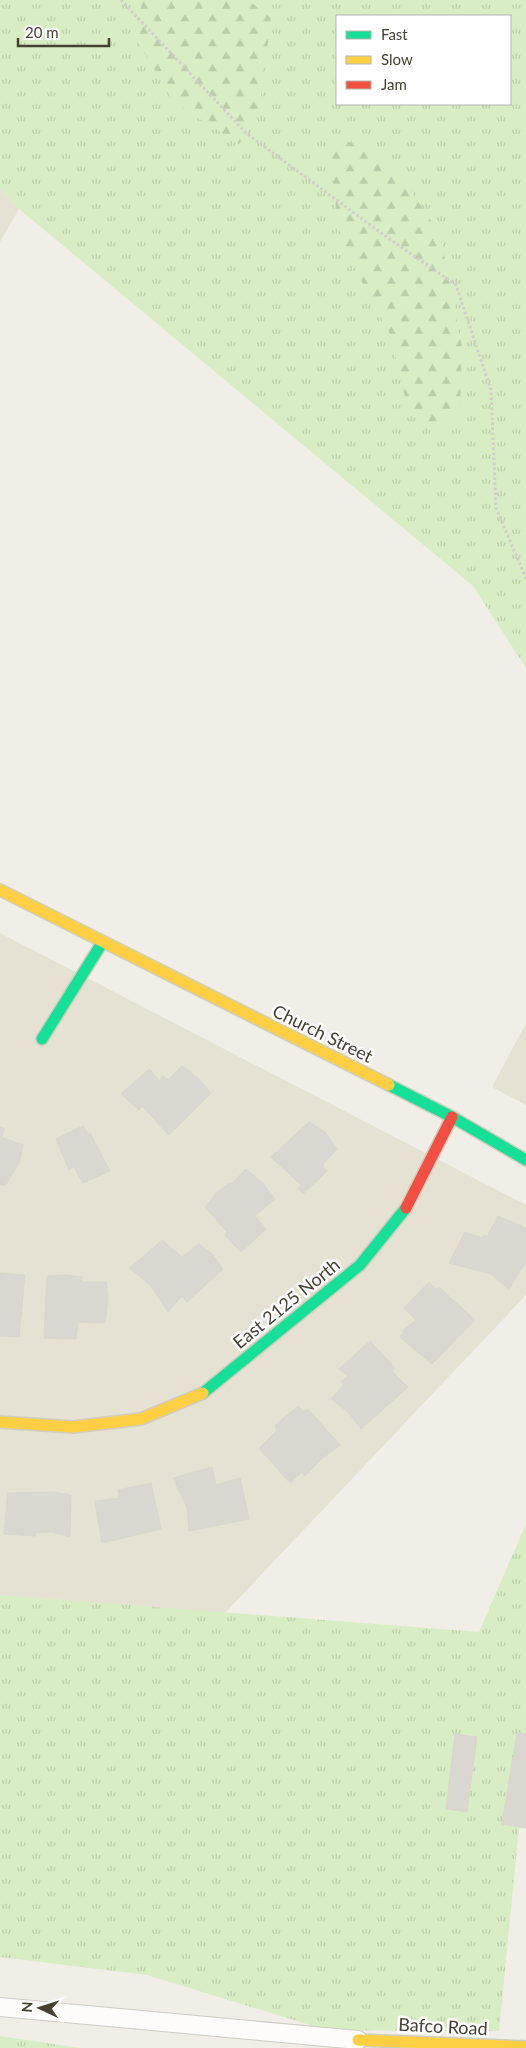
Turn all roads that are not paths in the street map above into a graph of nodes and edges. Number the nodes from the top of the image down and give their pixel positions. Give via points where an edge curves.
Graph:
1 (0, 890) edge
2 (102, 943) junction
3 (42, 1039) dead end
4 (452, 1117) junction
5 (526, 1160) edge
6 (0, 1422) edge
7 (0, 2007) edge
8 (358, 2040) joint
9 (526, 2047) edge

1 - 2 street, Church Street
2 - 3 street
2 - 4 street, Church Street
4 - 5 street, Church Street
4 - 6 street, East 2125 North via 404,1211 360,1265 200,1394 141,1419 73,1427
7 - 8 lane
8 - 9 street, Bafco Road

